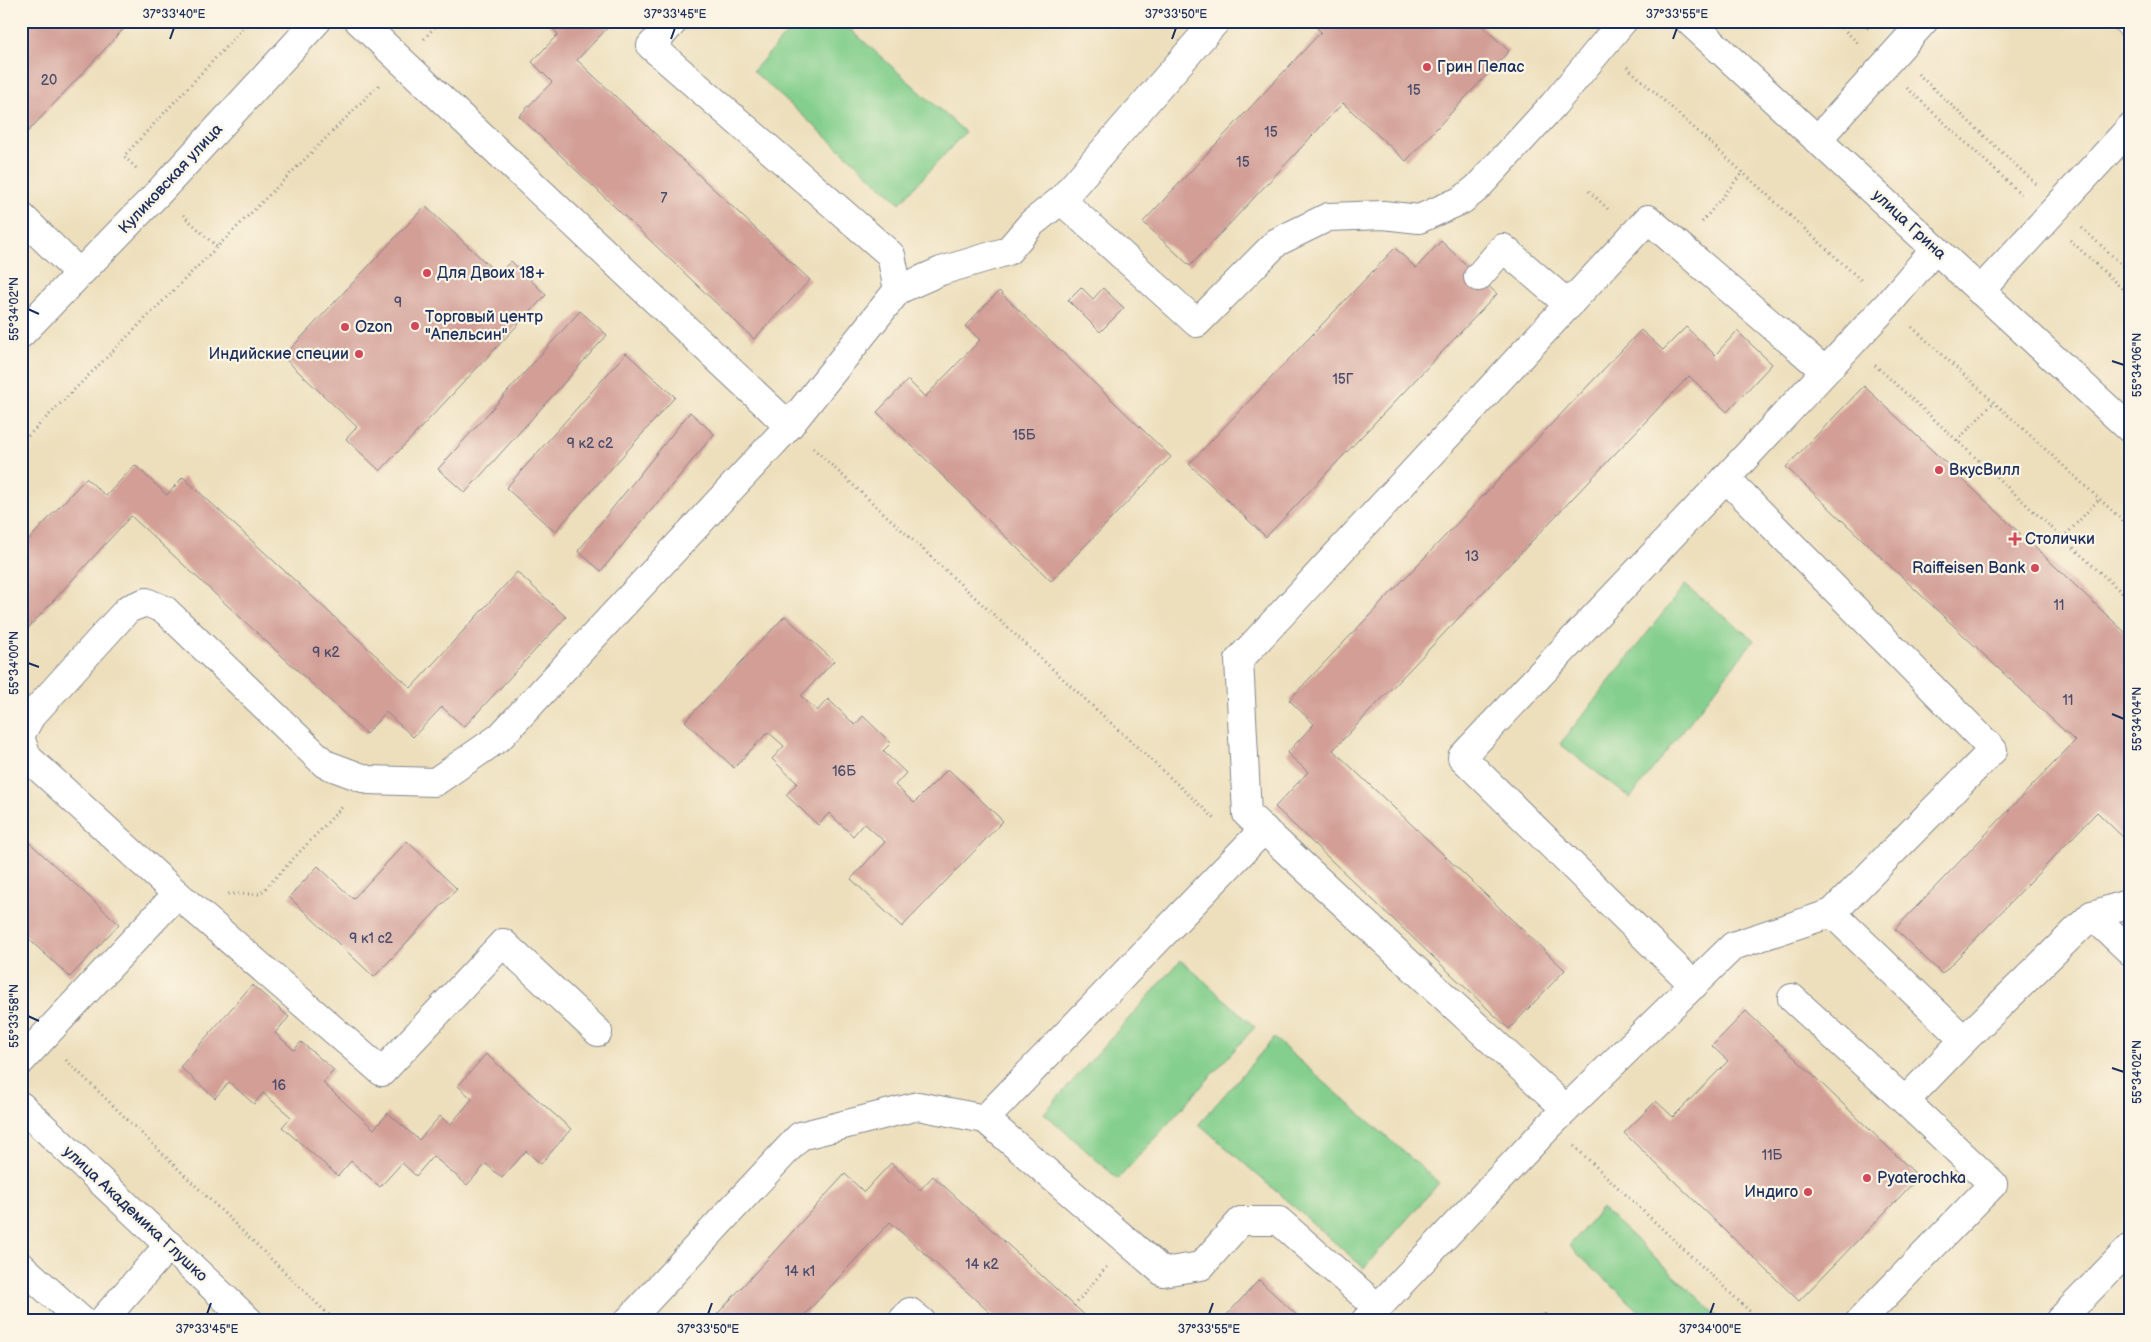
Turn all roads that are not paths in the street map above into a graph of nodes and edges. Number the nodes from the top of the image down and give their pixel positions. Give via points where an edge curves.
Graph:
1 (317, 21) edge
2 (359, 21) edge
3 (674, 21) edge
4 (1216, 21) edge
5 (1623, 21) edge
6 (1689, 21) edge
7 (1924, 21) edge
8 (2127, 21) edge
9 (2130, 24) edge
10 (2130, 128) edge
11 (1817, 140) junction
12 (1061, 200) junction
13 (21, 216) edge
14 (1935, 249) junction
15 (79, 273) junction
16 (1478, 277) dead end
17 (898, 290) junction
18 (1980, 291) junction
19 (1569, 305) junction
20 (22, 332) edge
21 (1826, 371) junction
22 (788, 426) junction
23 (2130, 430) edge
24 (1726, 478) junction
25 (21, 734) edge
26 (21, 740) edge
27 (1264, 830) junction
28 (177, 894) junction
29 (2130, 903) edge
30 (1832, 913) junction
31 (2092, 915) junction
32 (2130, 952) edge
33 (1694, 985) junction
34 (1792, 998) dead end
35 (598, 1032) dead end
36 (1964, 1040) junction
37 (21, 1061) edge
38 (1904, 1101) junction
39 (21, 1106) edge
40 (1566, 1109) junction
41 (986, 1120) junction
42 (169, 1245) junction
43 (2130, 1248) edge
44 (21, 1266) edge
45 (1371, 1314) edge
46 (82, 1321) edge
47 (102, 1321) edge
48 (248, 1321) edge
49 (628, 1321) edge
50 (902, 1321) edge
51 (921, 1321) edge
52 (1860, 1321) edge
53 (2059, 1321) edge

1 - 15 street, Куликовская улица
2 - 22 street
3 - 17 street via 651,46 891,255
4 - 12 street
5 - 12 street via 1503,160 1462,200 1419,219 1383,215 1328,217 1277,242 1197,323
6 - 11 street, улица Грина
7 - 11 street
8 - 9 street
10 - 18 street
11 - 14 street, улица Грина
12 - 17 street via 1032,223 1008,251 941,271
13 - 15 street
14 - 18 street, улица Грина
14 - 21 street
15 - 20 street, Куликовская улица
16 - 19 street via 1503,248
17 - 22 street
18 - 23 street, улица Грина
19 - 21 street via 1648,220
19 - 27 street via 1239,660 1247,814
21 - 24 street
22 - 25 street via 500,736 435,782 368,780 325,764 165,610 146,602 128,610 31,716
24 - 30 street via 1993,750
24 - 33 street via 1462,757
26 - 28 street via 27,757
27 - 40 street
27 - 41 street
28 - 35 street via 382,1072 503,943
28 - 37 street
29 - 31 street
30 - 33 street via 1734,946
30 - 36 street
31 - 32 street
31 - 36 street
33 - 40 street
34 - 38 street
36 - 38 street
38 - 52 street via 1992,1184
39 - 42 street, улица Академика Глушко
40 - 45 street
41 - 45 street via 1163,1272 1200,1266 1241,1221 1279,1221
41 - 49 street via 918,1106 800,1136
42 - 47 street
42 - 48 street, улица Академика Глушко
43 - 53 street
44 - 46 street
50 - 51 street via 910,1312

